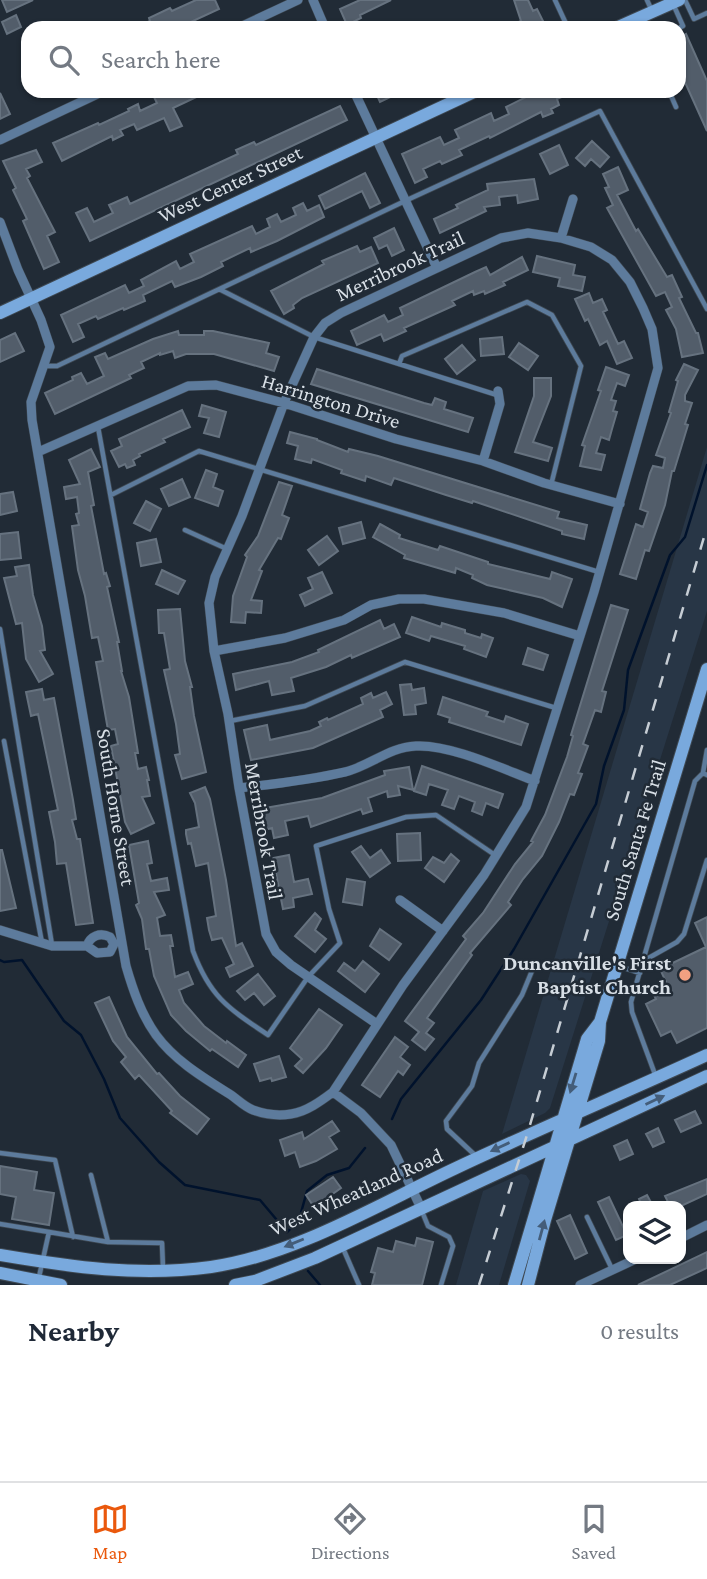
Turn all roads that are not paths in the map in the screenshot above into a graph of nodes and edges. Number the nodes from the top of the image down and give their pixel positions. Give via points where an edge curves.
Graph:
1 (298, 0) edge
2 (313, 0) edge
3 (555, 0) edge
4 (679, 1) edge
5 (650, 6) edge
6 (707, 13) edge
7 (253, 21) edge
8 (323, 21) edge
9 (565, 21) edge
10 (640, 21) edge
11 (682, 21) edge
12 (89, 98) edge
13 (357, 98) edge
14 (461, 98) edge
15 (672, 98) edge
16 (676, 107) dead end
17 (375, 137) junction
18 (0, 140) edge
19 (573, 199) dead end
20 (405, 201) junction
21 (0, 222) edge
22 (561, 238) junction
23 (437, 268) junction
24 (221, 290) junction
25 (30, 299) junction
26 (707, 309) edge
27 (0, 313) edge
28 (314, 337) junction
29 (399, 364) junction
30 (44, 366) junction
31 (498, 393) joint
32 (284, 403) junction
33 (97, 426) junction
34 (38, 452) junction
35 (483, 461) junction
36 (259, 470) junction
37 (551, 485) junction
38 (111, 495) junction
39 (620, 504) junction
40 (185, 530) dead end
41 (227, 549) junction
42 (600, 572) junction
43 (0, 629) edge
44 (580, 636) junction
45 (215, 651) junction
46 (707, 669) edge
47 (703, 700) edge
48 (556, 708) junction
49 (229, 721) junction
50 (4, 741) dead end
51 (707, 750) edge
52 (705, 774) edge
53 (535, 781) junction
54 (239, 788) junction
55 (497, 856) junction
56 (707, 860) edge
57 (400, 901) dead end
58 (0, 930) edge
59 (443, 931) junction
60 (117, 942) junction
61 (47, 945) junction
62 (87, 946) junction
63 (644, 960) junction
64 (534, 966) dead end
65 (617, 966) junction
66 (640, 973) junction
67 (307, 977) junction
68 (600, 1022) junction
69 (377, 1024) junction
70 (707, 1055) edge
71 (707, 1076) edge
72 (657, 1078) junction
73 (333, 1092) junction
74 (577, 1113) junction
75 (562, 1119) junction
76 (570, 1139) junction
77 (555, 1146) junction
78 (0, 1153) edge
79 (478, 1158) junction
80 (91, 1175) dead end
81 (412, 1189) junction
82 (421, 1208) junction
83 (587, 1217) dead end
84 (0, 1224) edge
85 (707, 1225) edge
86 (49, 1232) junction
87 (686, 1236) edge
88 (74, 1237) junction
89 (108, 1242) junction
90 (341, 1246) junction
91 (0, 1255) edge
92 (43, 1262) junction
93 (625, 1264) edge
94 (612, 1270) junction
95 (163, 1271) junction
96 (0, 1273) edge
97 (38, 1283) edge
98 (61, 1285) edge
99 (235, 1285) edge
100 (359, 1285) edge
101 (441, 1285) edge
102 (513, 1285) edge
103 (528, 1285) edge
104 (580, 1285) edge

1 - 7 street
2 - 8 street
3 - 9 lane
4 - 5 main road
4 - 6 lane via 694,19
4 - 11 lane
5 - 10 main road
12 - 18 street
13 - 17 street
14 - 17 main road, West Center Street
15 - 16 lane
17 - 20 street
17 - 25 main road, West Center Street
19 - 22 street
20 - 23 street
20 - 24 lane
20 - 26 lane via 600,111
21 - 25 street, South Horne Street
22 - 23 street, Merribrook Trail via 528,233 501,238
22 - 39 street, Merribrook Trail via 591,247 612,260 630,282 652,329 658,368
23 - 28 street, Merribrook Trail via 341,313
24 - 28 lane
24 - 30 lane via 57,366
25 - 27 main road, West Center Street
25 - 30 street, South Horne Street via 50,347
28 - 29 lane
28 - 32 street, Merribrook Trail
29 - 31 lane
29 - 37 lane via 402,356 527,302 552,315 581,366
30 - 34 street, South Horne Street via 31,402
31 - 35 street via 500,404
32 - 33 street, Harrington Drive via 216,385 188,386
32 - 35 street, Harrington Drive
32 - 36 street, Merribrook Trail
33 - 34 street, Harrington Drive
33 - 38 lane
34 - 60 street, South Horne Street
35 - 37 street, Harrington Drive
36 - 38 lane via 199,451
36 - 41 street, Merribrook Trail
36 - 42 lane
37 - 39 street, Harrington Drive
38 - 67 lane via 193,951 201,971 230,1010 268,1035
39 - 42 street, Merribrook Trail
40 - 41 lane
41 - 45 street, Merribrook Trail via 209,603
42 - 44 street, Merribrook Trail
43 - 61 lane
44 - 45 street via 504,613 424,598 371,605 344,620 285,638
44 - 48 street, Merribrook Trail
45 - 49 street, Merribrook Trail
46 - 47 main road, South Santa Fe Trail
47 - 65 main road, South Santa Fe Trail
48 - 49 lane via 405,662 305,706
48 - 53 street, Merribrook Trail
49 - 54 street, Merribrook Trail
50 - 61 lane
51 - 52 lane
52 - 63 lane via 695,781
53 - 54 street via 436,747 416,746 394,749 347,772
53 - 55 street, Merribrook Trail via 526,807
54 - 67 street, Merribrook Trail via 266,934 276,952
55 - 59 street, Merribrook Trail
55 - 67 lane via 436,815 406,817 316,846 340,943
56 - 63 lane via 684,934
57 - 59 street
58 - 61 street
59 - 69 street, Merribrook Trail
60 - 62 street via 98,935
60 - 62 street via 104,953
60 - 73 street, South Horne Street via 155,1033 202,1077 251,1109 267,1114 291,1114
61 - 62 street
63 - 66 lane
64 - 79 lane via 522,995 479,1063 472,1086 446,1121 447,1129
65 - 66 lane
65 - 68 main road, South Santa Fe Trail
66 - 72 lane via 632,1012
67 - 69 street, Merribrook Trail
68 - 74 main road, South Santa Fe Trail via 599,1041
68 -> 75 main road, South Santa Fe Trail via 587,1039
69 - 73 street, South Horne Street
70 - 72 main road, West Wheatland Road
76 -> 71 main road, West Wheatland Road
72 - 74 main road, West Wheatland Road
73 - 81 street via 362,1113 391,1145
74 - 75 main road, West Wheatland Road
74 - 76 main road, South Santa Fe Trail
75 - 77 main road, South Santa Fe Trail
75 -> 79 main road, West Wheatland Road
76 - 77 main road, West Wheatland Road
103 -> 76 main road, South Santa Fe Trail
77 - 82 main road, West Wheatland Road
77 - 102 main road, South Santa Fe Trail
78 - 88 lane via 55,1160
79 - 81 main road, West Wheatland Road
80 - 89 lane
81 - 82 street
81 -> 95 main road, West Wheatland Road via 285,1247 214,1266
82 - 90 main road, West Wheatland Road
82 - 101 lane via 428,1226 449,1237 453,1246
83 - 94 lane
84 - 86 lane
85 - 87 street
86 - 88 lane
86 - 92 lane
88 - 89 lane
89 - 95 lane via 162,1243
90 - 99 main road, West Wheatland Road via 287,1270
90 - 100 lane
91 - 92 main road, West Wheatland Road
92 - 95 main road, West Wheatland Road
92 - 97 lane
93 - 94 street
94 - 104 street
96 - 97 main road
97 - 98 main road

